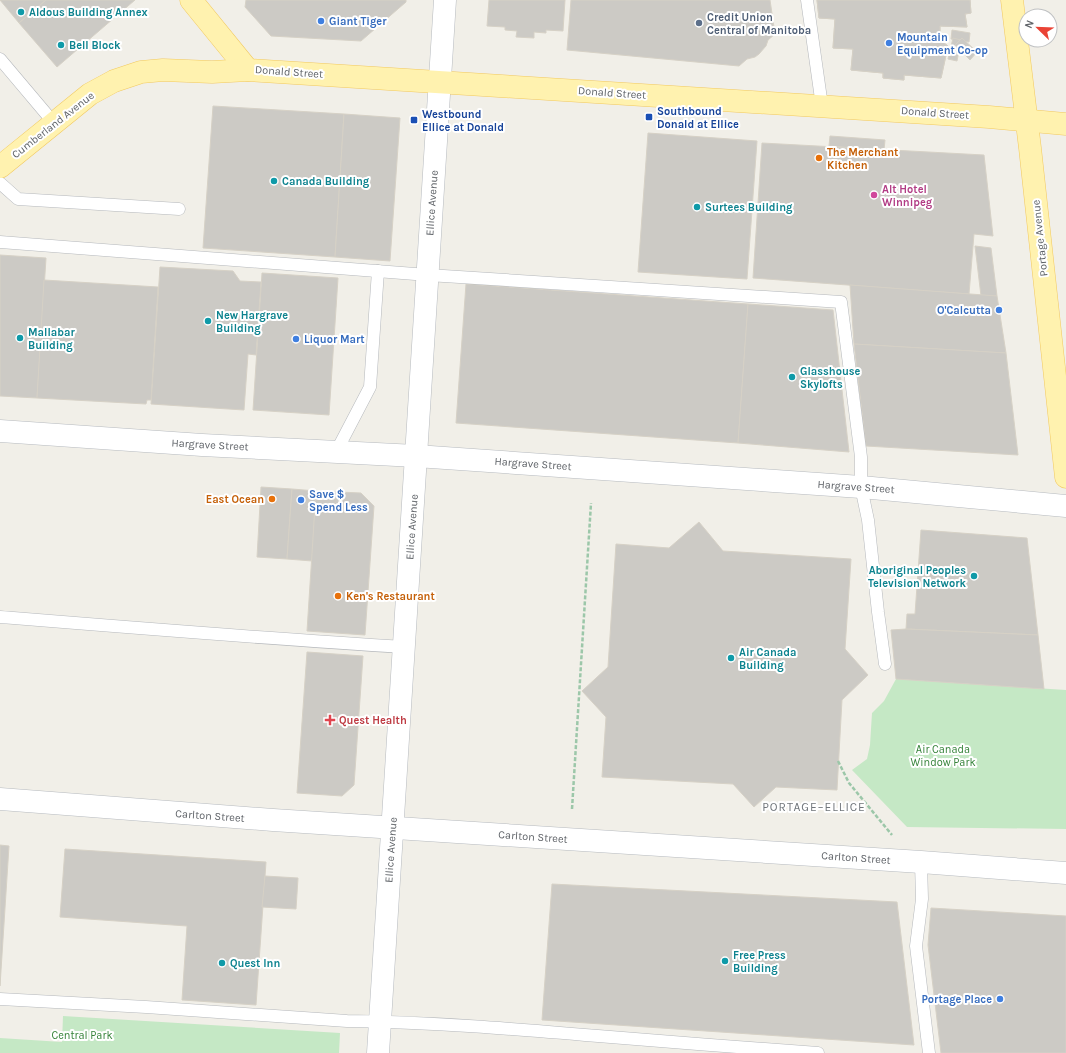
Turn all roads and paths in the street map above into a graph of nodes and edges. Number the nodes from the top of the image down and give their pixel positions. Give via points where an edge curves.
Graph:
1 (191, 0) edge
2 (445, 0) edge
3 (806, 0) edge
4 (1012, 0) edge
5 (0, 59) edge
6 (248, 70) junction
7 (440, 82) junction
8 (822, 106) junction
9 (1027, 120) junction
10 (54, 123) junction
11 (1066, 124) edge
12 (1, 167) edge
13 (179, 209) dead end
14 (0, 242) edge
15 (378, 271) junction
16 (428, 275) junction
17 (0, 431) edge
18 (336, 452) junction
19 (416, 456) junction
20 (1066, 477) edge
21 (861, 487) junction
22 (591, 503) dead end
23 (1066, 506) edge
24 (0, 617) edge
25 (404, 647) junction
26 (885, 664) dead end
27 (838, 761) dead end
28 (0, 799) edge
29 (572, 809) dead end
30 (392, 828) junction
31 (892, 834) dead end
32 (921, 862) junction
33 (1066, 873) edge
34 (0, 999) edge
35 (380, 1022) junction
36 (378, 1053) edge
37 (818, 1053) edge
38 (929, 1053) edge

1 - 6 main road, Donald Street
2 - 7 street, Ellice Avenue
3 - 8 lane
4 - 9 main road, Portage Avenue
5 - 10 lane
6 - 7 main road, Donald Street
6 - 10 main road, Cumberland Avenue via 141,72 114,81 90,94
7 - 8 main road, Donald Street
7 - 16 street, Ellice Avenue
8 - 9 main road, Donald Street
9 - 11 main road, Donald Street
9 - 20 main road, Portage Avenue
10 - 12 main road, Cumberland Avenue
12 - 13 lane via 18,199
14 - 15 lane
15 - 16 lane
15 - 18 lane via 370,387
16 - 19 street, Ellice Avenue
16 - 21 lane via 841,302 861,457
17 - 18 street, Hargrave Street
18 - 19 street, Hargrave Street
19 - 21 street, Hargrave Street
19 - 25 street, Ellice Avenue
21 - 23 street, Hargrave Street
21 - 26 lane via 869,526
22 - 29 path
24 - 25 lane
25 - 30 street, Ellice Avenue
27 - 31 path via 849,783
28 - 30 street, Carlton Street
30 - 32 street, Carlton Street
30 - 35 street, Ellice Avenue
32 - 33 street, Carlton Street
32 - 38 lane via 922,899 916,946
34 - 35 lane
35 - 36 street, Ellice Avenue
35 - 37 lane via 509,1028

